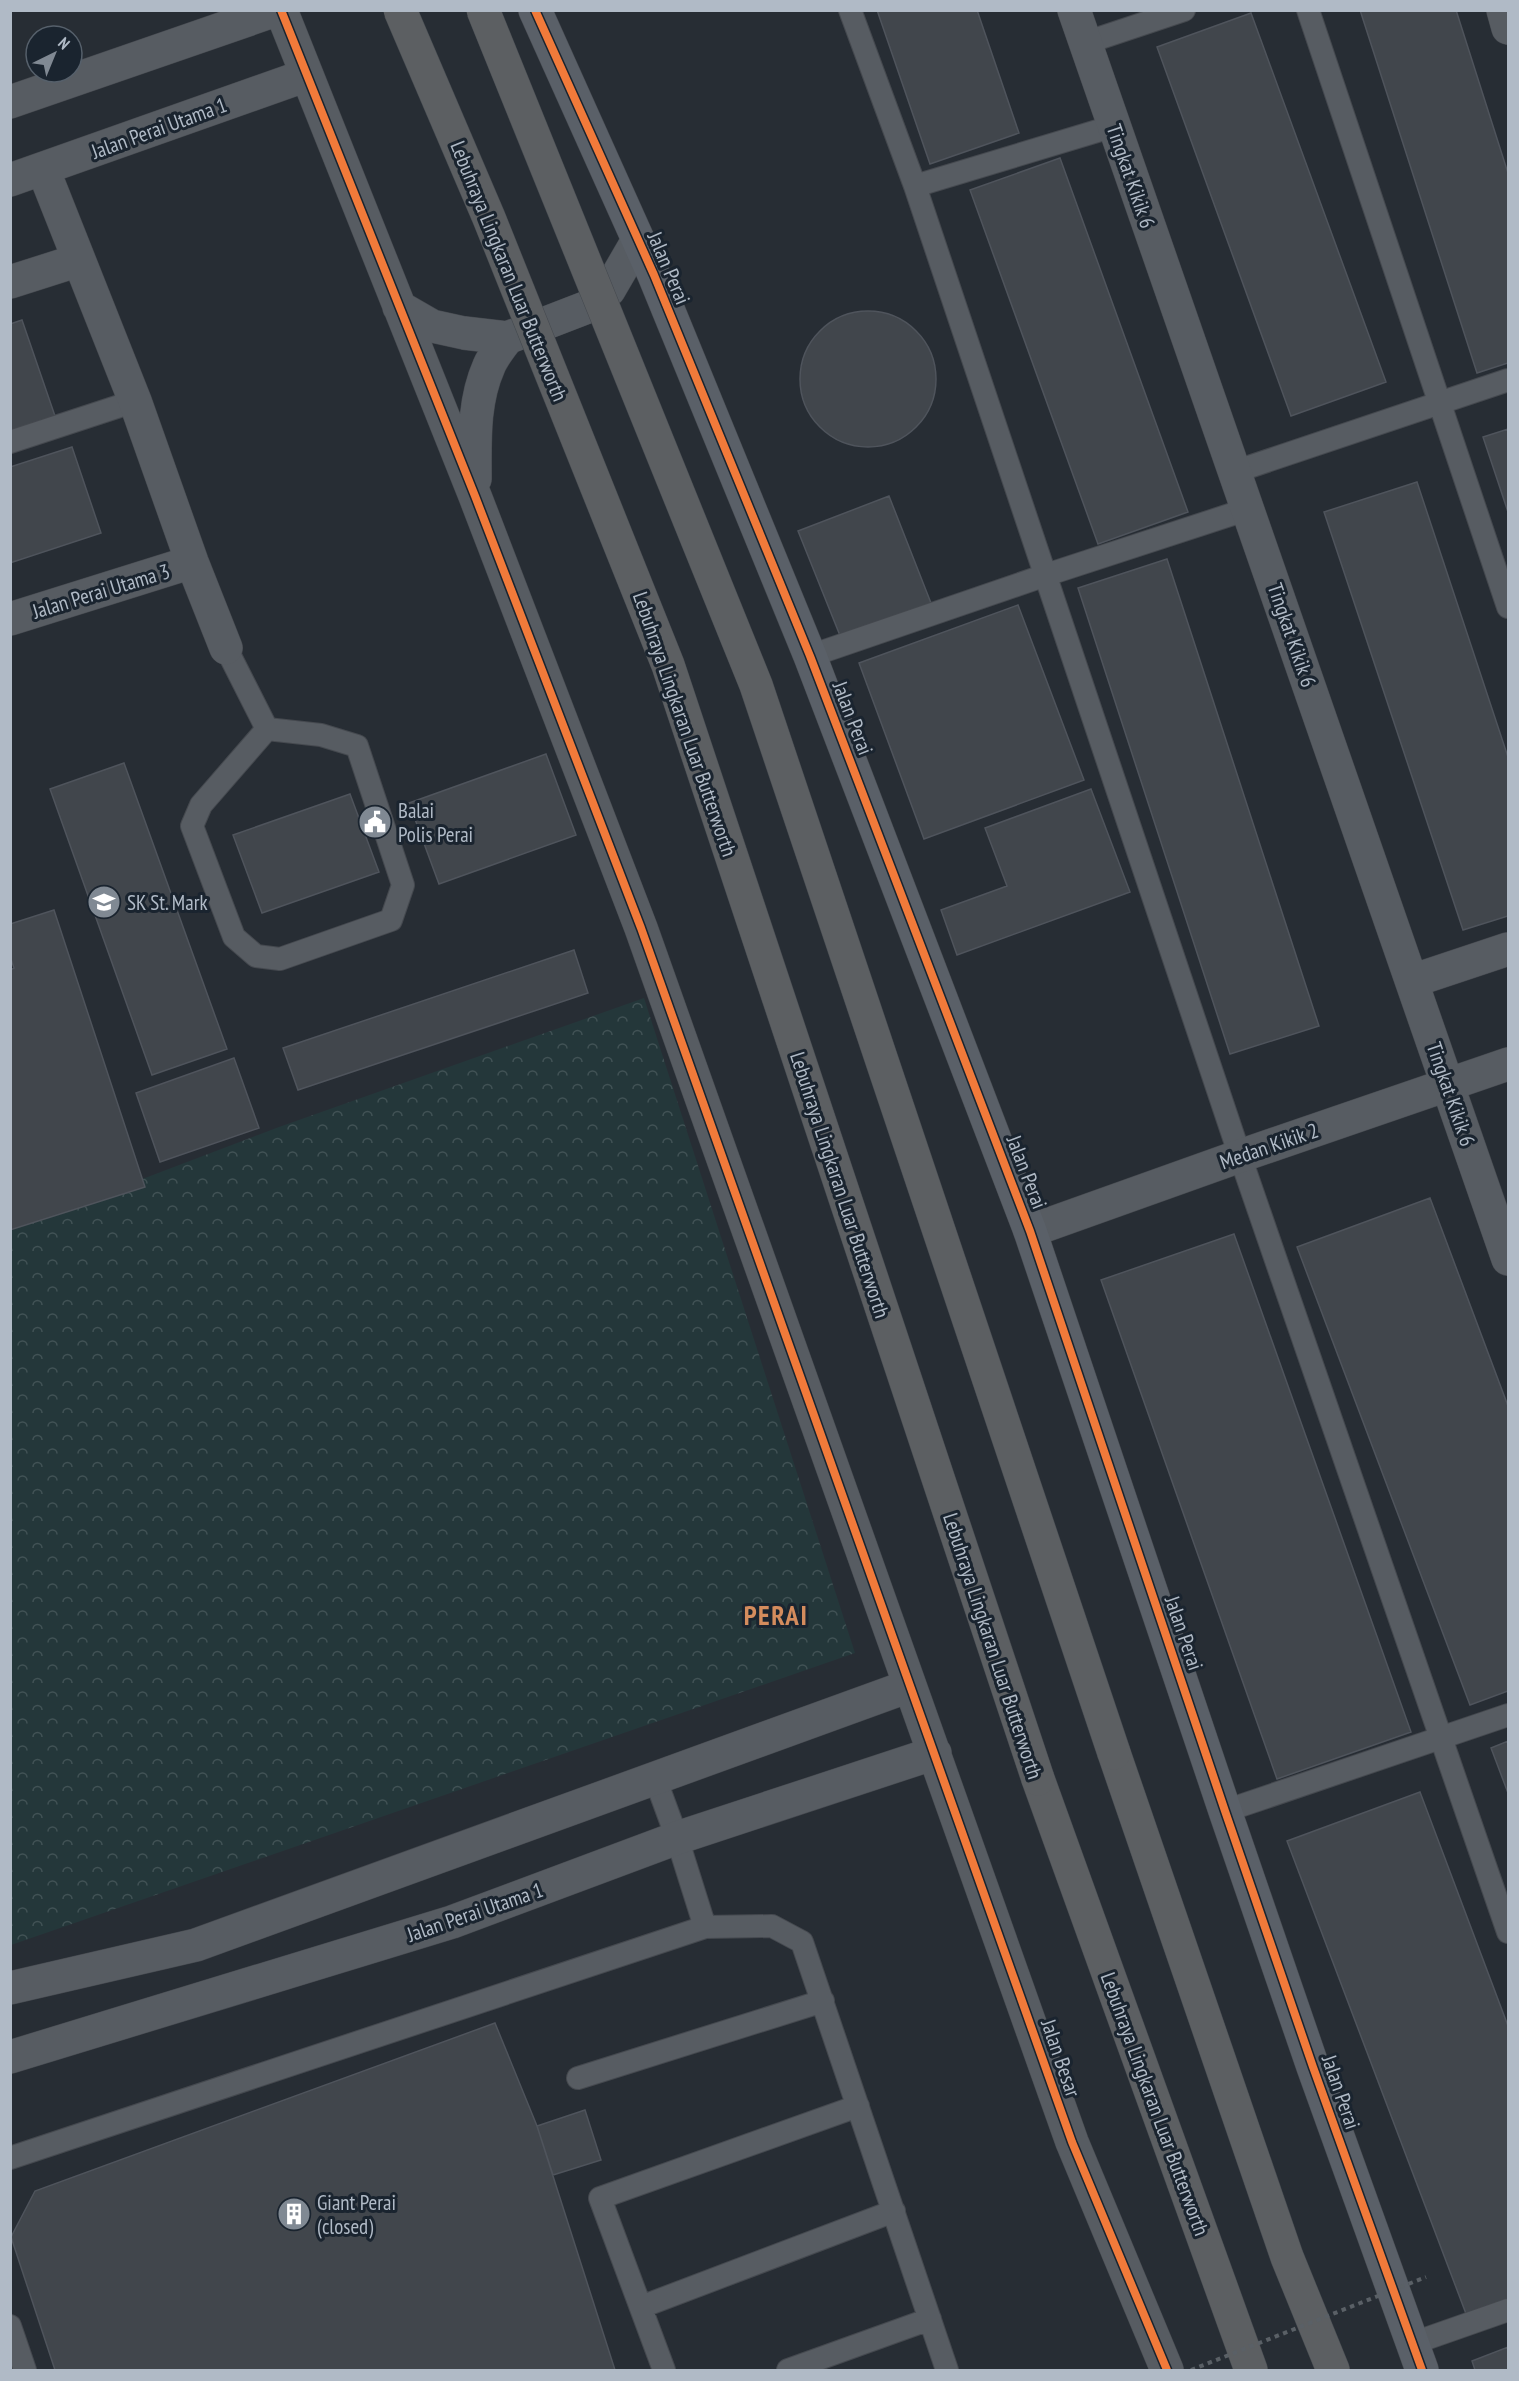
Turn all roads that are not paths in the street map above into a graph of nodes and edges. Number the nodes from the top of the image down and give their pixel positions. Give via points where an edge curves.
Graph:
1 (276, 10) edge
2 (281, 10) edge
3 (400, 10) edge
4 (483, 10) edge
5 (535, 10) edge
6 (850, 10) edge
7 (1074, 10) edge
8 (1184, 10) edge
9 (1308, 10) edge
10 (1503, 10) edge
11 (1509, 28) edge
12 (1085, 43) junction
13 (307, 75) junction
14 (10, 102) edge
15 (1114, 126) junction
16 (43, 169) junction
17 (10, 180) edge
18 (915, 186) junction
19 (638, 240) junction
20 (80, 260) junction
21 (10, 282) edge
22 (399, 307) junction
23 (507, 338) junction
24 (1509, 380) edge
25 (135, 401) junction
26 (1440, 403) junction
27 (10, 442) edge
28 (1234, 472) junction
29 (476, 496) junction
30 (1248, 509) junction
31 (192, 562) junction
32 (1046, 575) junction
33 (1509, 607) edge
34 (10, 619) edge
35 (226, 648) joint
36 (810, 656) junction
37 (267, 729) junction
38 (1509, 949) edge
39 (1412, 981) junction
40 (1509, 1064) edge
41 (1448, 1084) junction
42 (1240, 1156) junction
43 (1030, 1231) junction
44 (1509, 1259) edge
45 (909, 1686) junction
46 (1509, 1715) edge
47 (1442, 1737) junction
48 (935, 1753) junction
49 (655, 1778) junction
50 (1224, 1811) junction
51 (677, 1838) junction
52 (705, 1927) junction
53 (1509, 1932) edge
54 (10, 1988) edge
55 (823, 2001) junction
56 (10, 2058) edge
57 (578, 2078) dead end
58 (858, 2106) junction
59 (10, 2158) edge
60 (894, 2211) junction
61 (641, 2307) junction
62 (1509, 2310) edge
63 (930, 2319) junction
64 (10, 2326) edge
65 (1416, 2357) edge
66 (25, 2370) edge
67 (664, 2370) edge
68 (788, 2370) edge
69 (947, 2370) edge
70 (1167, 2370) edge
71 (1251, 2370) edge
72 (1332, 2370) edge

1 - 14 street
2 - 13 street, Jalan Besar
3 - 71 highway, Lebuhraya Lingkaran Luar Butterworth, bridge via 489,218 668,665 1038,1779
4 - 72 highway, bridge via 756,685 1114,1752 1287,2257
5 - 19 street, Jalan Perai
6 - 18 lane
7 - 12 street, Tingkat Kikik 6
8 - 12 lane
9 - 26 lane
10 - 11 street
12 - 15 street, Tingkat Kikik 6
13 - 16 street, Jalan Perai Utama 1
13 - 22 street, Jalan Besar
15 - 18 lane
15 - 28 street, Tingkat Kikik 6
16 - 17 street, Jalan Perai Utama 1
16 - 20 street
18 - 32 lane
19 - 23 street via 609,290 590,306
19 - 36 street, Jalan Perai
20 - 21 street
20 - 25 street
22 - 23 street via 432,326
22 - 29 street, Jalan Besar
23 - 29 street via 489,365 479,396
24 - 26 lane
25 - 27 lane
25 - 31 street
26 - 28 lane
26 - 33 lane
28 - 30 street, Tingkat Kikik 6
29 - 45 street, Jalan Besar via 641,928
30 - 32 lane
30 - 39 street, Tingkat Kikik 6
31 - 34 street, Jalan Perai Utama 3
31 - 35 street
32 - 36 lane
32 - 42 lane
35 - 37 lane
36 - 43 street, Jalan Perai
37 - 37 lane via 321,735 357,746 403,885 391,920 280,959 256,956 234,937 192,826 201,805
38 - 39 street
39 - 41 street, Tingkat Kikik 6
40 - 41 street, Medan Kikik 2
41 - 42 street, Medan Kikik 2
41 - 44 street, Tingkat Kikik 6
42 - 43 street, Medan Kikik 2
42 - 47 lane
43 - 50 street, Jalan Perai
45 - 48 street, Jalan Besar
45 - 49 street
46 - 47 lane
47 - 50 lane
47 - 53 lane
48 - 51 street, Jalan Perai Utama 1
48 - 70 street, Jalan Besar via 1072,2142
49 - 51 lane
49 - 54 street via 196,1945
50 - 65 street, Jalan Perai
51 - 52 lane
51 - 56 street, Jalan Perai Utama 1 via 452,1922
52 - 55 lane via 772,1926 802,1942
52 - 59 lane
55 - 57 lane
55 - 58 lane
58 - 60 lane
58 - 61 lane via 600,2198
60 - 61 lane
60 - 63 lane
61 - 67 lane
62 - 65 lane
63 - 68 lane
63 - 69 lane
64 - 66 lane

